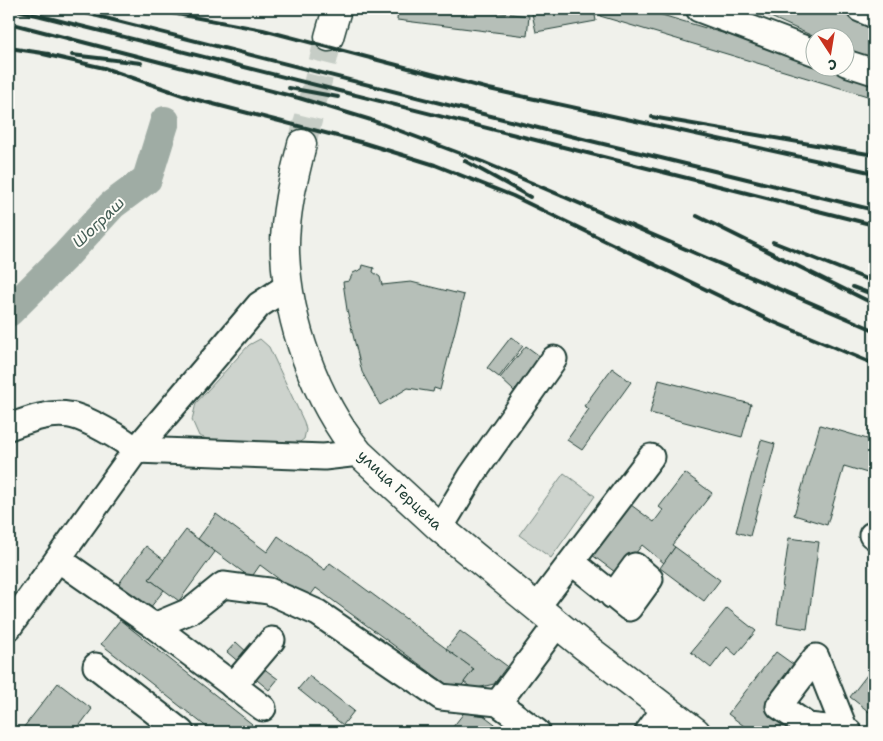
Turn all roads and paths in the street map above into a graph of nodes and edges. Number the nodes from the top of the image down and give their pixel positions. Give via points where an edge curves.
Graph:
1 (336, 9) edge
2 (699, 9) edge
3 (860, 9) edge
4 (874, 16) edge
5 (329, 37) tunnel mouth
6 (806, 49) edge
7 (856, 66) edge
8 (874, 72) edge
9 (302, 144) tunnel mouth
10 (288, 286) junction
11 (554, 359) dead end
12 (9, 427) edge
13 (136, 450) junction
14 (359, 453) junction
15 (651, 458) dead end
16 (440, 528) junction
17 (58, 558) junction
18 (573, 563) junction
19 (613, 596) dead end
20 (547, 616) junction
21 (154, 626) junction
22 (9, 627) edge
23 (272, 640) dead end
24 (96, 666) dead end
25 (233, 686) junction
26 (498, 703) junction
27 (263, 708) dead end
28 (665, 709) junction
29 (167, 728) edge
30 (521, 728) edge
31 (648, 732) edge
32 (696, 732) edge

1 - 5 main road
2 - 6 street
3 - 4 street
7 - 8 street
9 - 10 main road, улица Герцена via 288,210 285,252
10 - 13 street via 259,305
10 - 14 main road, улица Герцена via 315,381
11 - 16 street via 472,475
12 - 13 street via 30,418 70,415 120,438
13 - 14 street via 324,458
13 - 17 street
14 - 16 main road, улица Герцена
15 - 18 street
16 - 20 main road, улица Герцена
17 - 21 street
17 - 22 street
18 - 19 street
18 - 20 street
20 - 26 street
20 - 28 main road, улица Герцена
21 - 25 street
21 - 26 street via 192,610 223,585 269,591 318,613 441,697
23 - 25 street
24 - 29 street
25 - 27 street
26 - 30 street
28 - 31 street
28 - 32 main road, улица Герцена

